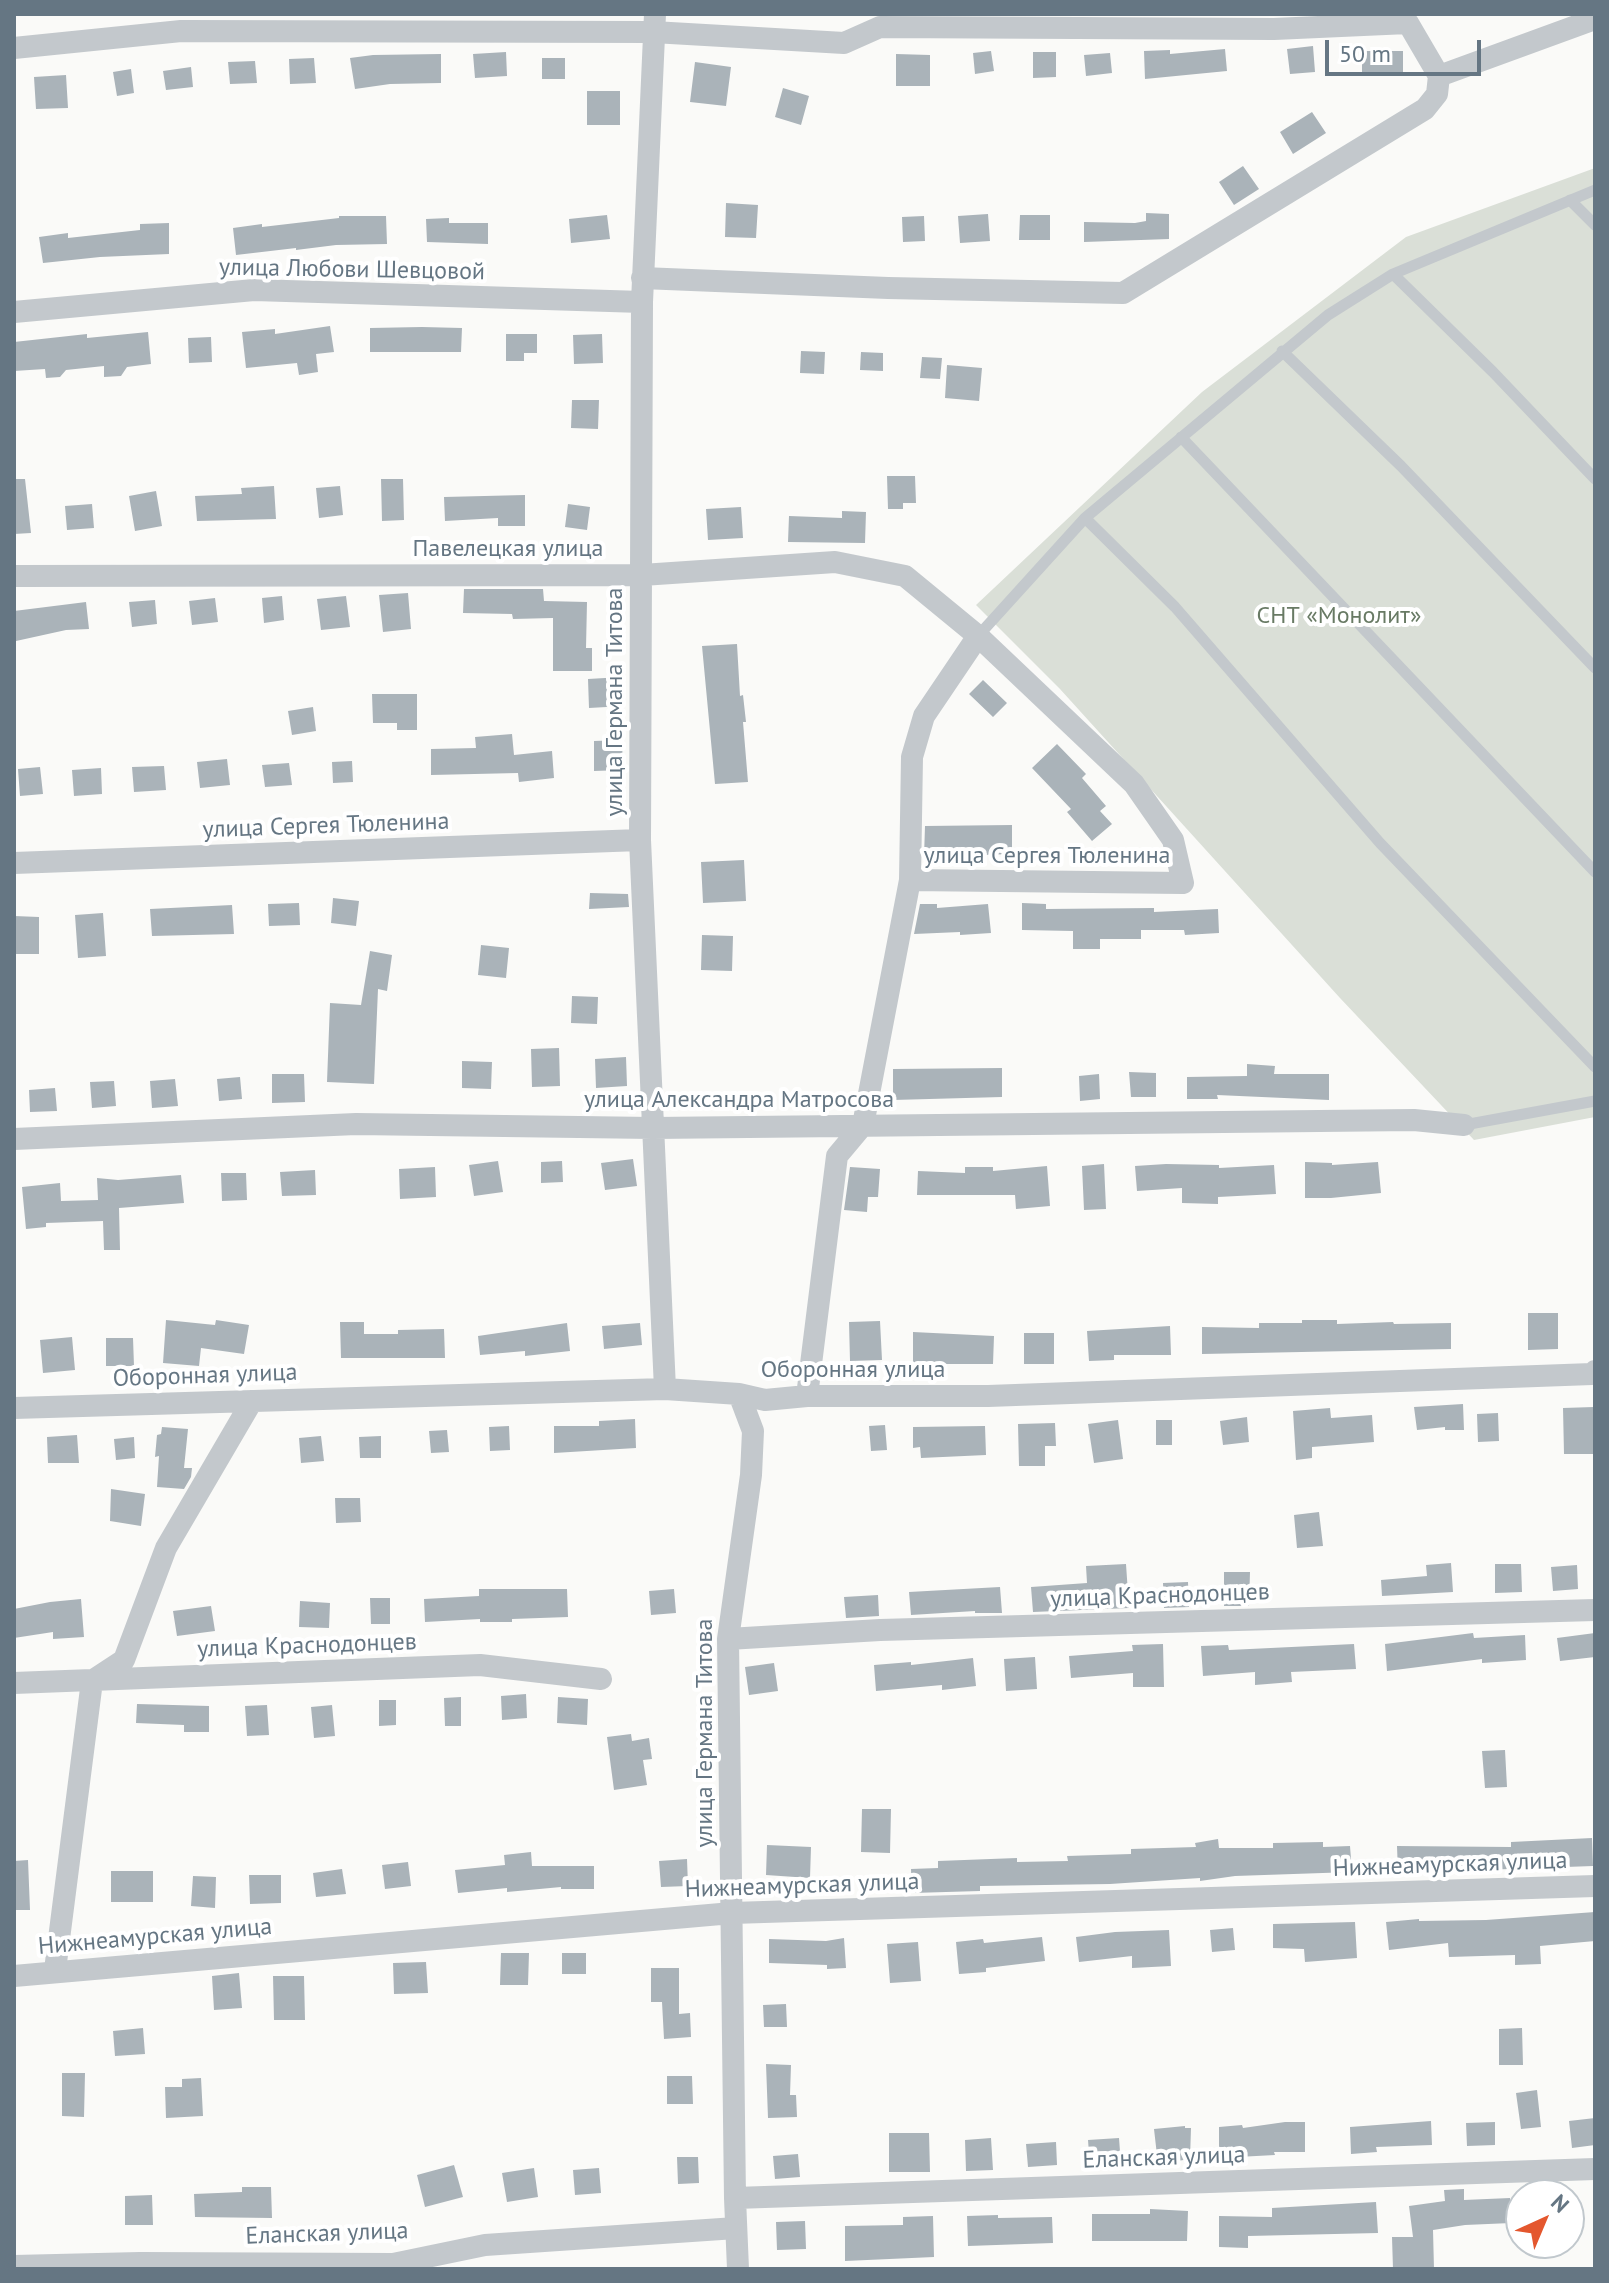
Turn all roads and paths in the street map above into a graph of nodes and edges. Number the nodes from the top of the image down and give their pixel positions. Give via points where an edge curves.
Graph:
1 (867, 14) edge
2 (1413, 18) edge
3 (1595, 19) edge
4 (654, 23) edge
5 (844, 43) junction
6 (14, 48) edge
7 (1439, 76) junction
8 (1595, 190) edge
9 (1570, 200) junction
10 (1595, 225) edge
11 (1393, 274) junction
12 (642, 278) junction
13 (642, 302) junction
14 (14, 312) edge
15 (1282, 351) junction
16 (1181, 437) junction
17 (1595, 479) edge
18 (1085, 518) junction
19 (642, 575) junction
20 (14, 576) edge
21 (978, 636) junction
22 (1595, 668) edge
23 (640, 840) junction
24 (14, 863) edge
25 (1595, 872) edge
26 (910, 880) junction
27 (1183, 883) joint
28 (1595, 1067) edge
29 (1595, 1101) edge
30 (863, 1125) junction
31 (1464, 1125) joint
32 (653, 1128) junction
33 (14, 1139) edge
34 (1595, 1371) edge
35 (665, 1389) junction
36 (739, 1394) junction
37 (807, 1396) junction
38 (252, 1401) junction
39 (14, 1408) edge
40 (1595, 1610) edge
41 (728, 1639) junction
42 (601, 1679) dead end
43 (92, 1681) junction
44 (14, 1683) edge
45 (1595, 1886) edge
46 (732, 1913) junction
47 (55, 1970) junction
48 (14, 1976) edge
49 (1595, 2169) edge
50 (735, 2198) junction
51 (736, 2228) junction
52 (14, 2266) edge
53 (738, 2269) edge

1 - 5 street
2 - 5 street via 1274,29 880,27
2 - 7 street
3 - 7 street
4 - 5 street
4 - 6 street via 181,31
4 - 12 street, улица Германа Титова
7 - 12 street via 1437,94 1425,109 1123,293
8 - 9 lane
9 - 10 lane
9 - 11 lane
11 - 15 lane
11 - 17 lane
12 - 13 street, улица Германа Титова
13 - 14 street, улица Любови Шевцовой via 254,290
13 - 19 street, улица Германа Титова
15 - 16 lane
15 - 22 lane
16 - 18 lane
16 - 25 lane
18 - 21 lane
18 - 28 lane via 1175,607 1380,843
19 - 20 street, Павелецкая улица
19 - 21 street, Павелецкая улица via 835,562 905,576
19 - 23 street, улица Германа Титова
21 - 26 street via 924,716 912,757
21 - 27 street, Павелецкая улица via 1134,784 1173,840
23 - 24 street, улица Сергея Тюленина
23 - 32 street, улица Германа Титова
26 - 27 street, улица Сергея Тюленина
26 - 30 street
29 - 31 lane
30 - 31 street, улица Александра Матросова via 1414,1120
30 - 32 street, улица Александра Матросова
30 - 37 street via 837,1156
32 - 33 street, улица Александра Матросова via 356,1124
32 - 35 street, улица Германа Титова
34 - 37 street, Оборонная улица via 1004,1396
35 - 36 street, Оборонная улица
35 - 38 street, Оборонная улица
36 - 37 street, Оборонная улица via 765,1400
36 - 41 street, улица Германа Титова via 753,1431
38 - 39 street, Оборонная улица
38 - 43 street via 166,1548 124,1660
40 - 41 street, улица Краснодонцев
41 - 46 street, улица Германа Титова
42 - 43 street, улица Краснодонцев via 480,1665
43 - 44 street, улица Краснодонцев
43 - 47 street
45 - 46 street, Нижнеамурская улица
46 - 47 street, Нижнеамурская улица
46 - 50 street, улица Германа Титова
47 - 48 street, Нижнеамурская улица
49 - 50 street, Еланская улица
50 - 51 street, улица Германа Титова
51 - 52 street, Еланская улица via 485,2245 393,2264
51 - 53 street, улица Германа Титова

